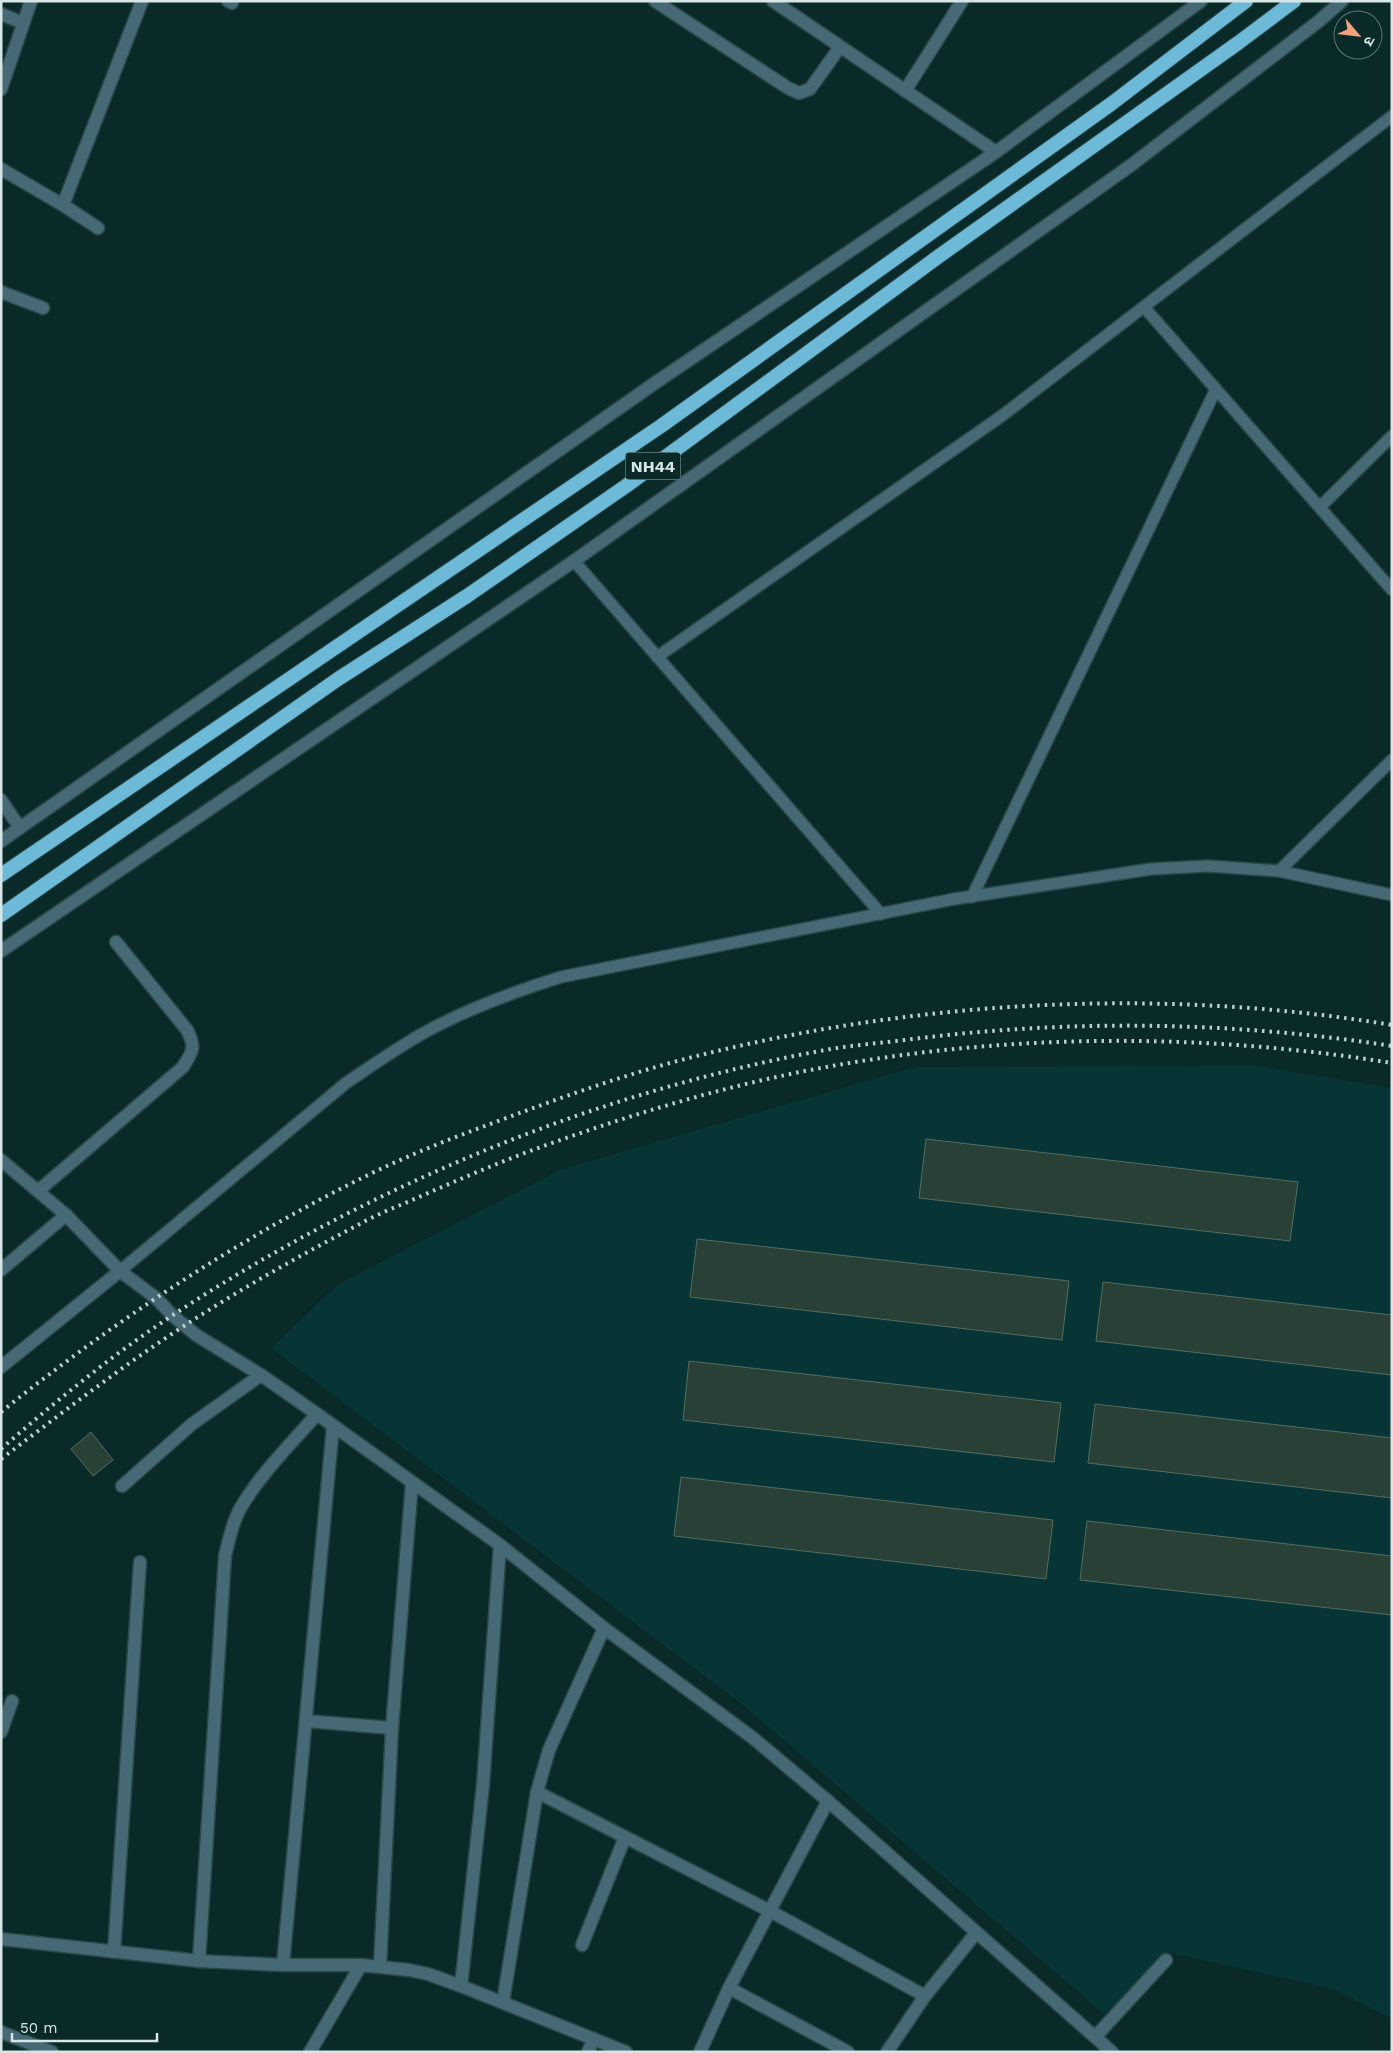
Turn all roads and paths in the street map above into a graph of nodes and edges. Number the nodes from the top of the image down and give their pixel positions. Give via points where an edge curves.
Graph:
1 (31, 1) edge
2 (142, 1) edge
3 (655, 1) edge
4 (773, 1) edge
5 (962, 1) edge
6 (1201, 1) edge
7 (1246, 1) edge
8 (1294, 1) edge
9 (1342, 1) edge
10 (1, 14) edge
11 (23, 23) junction
12 (840, 47) junction
13 (1, 89) edge
14 (905, 91) junction
15 (1392, 116) edge
16 (996, 152) junction
17 (1, 169) edge
18 (63, 205) junction
19 (98, 228) dead end
20 (1, 292) edge
21 (1144, 307) junction
22 (43, 308) dead end
23 (1216, 389) junction
24 (1392, 436) edge
25 (1320, 508) junction
26 (574, 562) junction
27 (1392, 590) edge
28 (657, 657) junction
29 (1392, 760) edge
30 (1, 800) edge
31 (20, 828) junction
32 (1, 842) edge
33 (1279, 871) junction
34 (1, 875) edge
35 (1392, 895) edge
36 (972, 897) junction
37 (881, 914) junction
38 (1, 915) edge
39 (116, 942) dead end
40 (1, 951) edge
41 (1, 1160) edge
42 (38, 1191) junction
43 (66, 1215) junction
44 (1, 1270) edge
45 (120, 1272) junction
46 (1, 1367) edge
47 (261, 1375) junction
48 (317, 1414) junction
49 (333, 1426) junction
50 (412, 1483) junction
51 (122, 1486) dead end
52 (500, 1546) junction
53 (140, 1562) dead end
54 (604, 1628) junction
55 (12, 1701) dead end
56 (306, 1721) junction
57 (392, 1728) junction
58 (1, 1732) edge
59 (537, 1792) junction
60 (828, 1801) junction
61 (624, 1837) junction
62 (770, 1911) junction
63 (976, 1933) junction
64 (1, 1939) edge
65 (582, 1945) dead end
66 (114, 1952) junction
67 (1166, 1960) dead end
68 (199, 1961) junction
69 (283, 1965) junction
70 (361, 1965) junction
71 (380, 1966) junction
72 (461, 1986) junction
73 (729, 1988) junction
74 (925, 1996) junction
75 (503, 2002) junction
76 (1, 2032) edge
77 (1096, 2038) junction
78 (594, 2039) junction
79 (52, 2052) edge
80 (310, 2052) edge
81 (588, 2052) edge
82 (626, 2052) edge
83 (700, 2052) edge
84 (848, 2052) edge
85 (887, 2052) edge
86 (1112, 2052) edge

1 - 11 street
2 - 18 street
3 - 12 street via 799,93 810,89
4 - 12 street
5 - 14 street
6 - 16 street
7 - 34 highway, NH44 via 1111,104 661,426
8 - 38 highway, NH44 via 626,486 467,596 338,679
9 - 26 street via 1130,166
10 - 11 street
11 - 13 street
12 - 14 street
14 - 16 street
15 - 21 lane
16 - 31 street via 655,382
17 - 18 street
18 - 19 street
20 - 22 street
21 - 23 lane
21 - 28 lane via 1003,415
23 - 25 lane
23 - 36 lane
24 - 25 lane
25 - 27 lane
26 - 28 lane
26 - 40 street
28 - 37 lane
29 - 33 lane
30 - 31 street
31 - 32 street
33 - 35 lane
33 - 36 lane via 1208,866 1151,869
36 - 37 lane
37 - 45 lane via 562,977 457,1017 421,1035 346,1083
39 - 42 street via 187,1030 193,1042 191,1054 183,1067
41 - 42 street
42 - 43 street
43 - 44 street
43 - 45 street
45 - 46 street
45 - 47 street via 156,1298 196,1336
47 - 48 street
47 - 51 street via 192,1424
48 - 49 street
48 - 68 street via 252,1490 230,1534 225,1556
49 - 50 street
49 - 56 street
50 - 52 street
50 - 57 street
52 - 54 street
52 - 72 street via 483,1785
53 - 66 street
54 - 59 street via 549,1750
54 - 60 street via 753,1738
55 - 58 street
56 - 57 street
56 - 69 street
57 - 71 street
59 - 61 street
59 - 75 street
60 - 62 street
60 - 63 street
61 - 62 street
61 - 65 street
62 - 73 street
62 - 74 street
63 - 74 street
63 - 77 street
64 - 66 street
66 - 68 street
67 - 77 street
68 - 69 street
69 - 70 street
70 - 71 street
70 - 80 street
71 - 72 street via 428,1974
72 - 75 street
73 - 83 street
73 - 84 street
74 - 85 street
75 - 78 street
76 - 79 street
77 - 86 street
78 - 81 street
78 - 82 street

